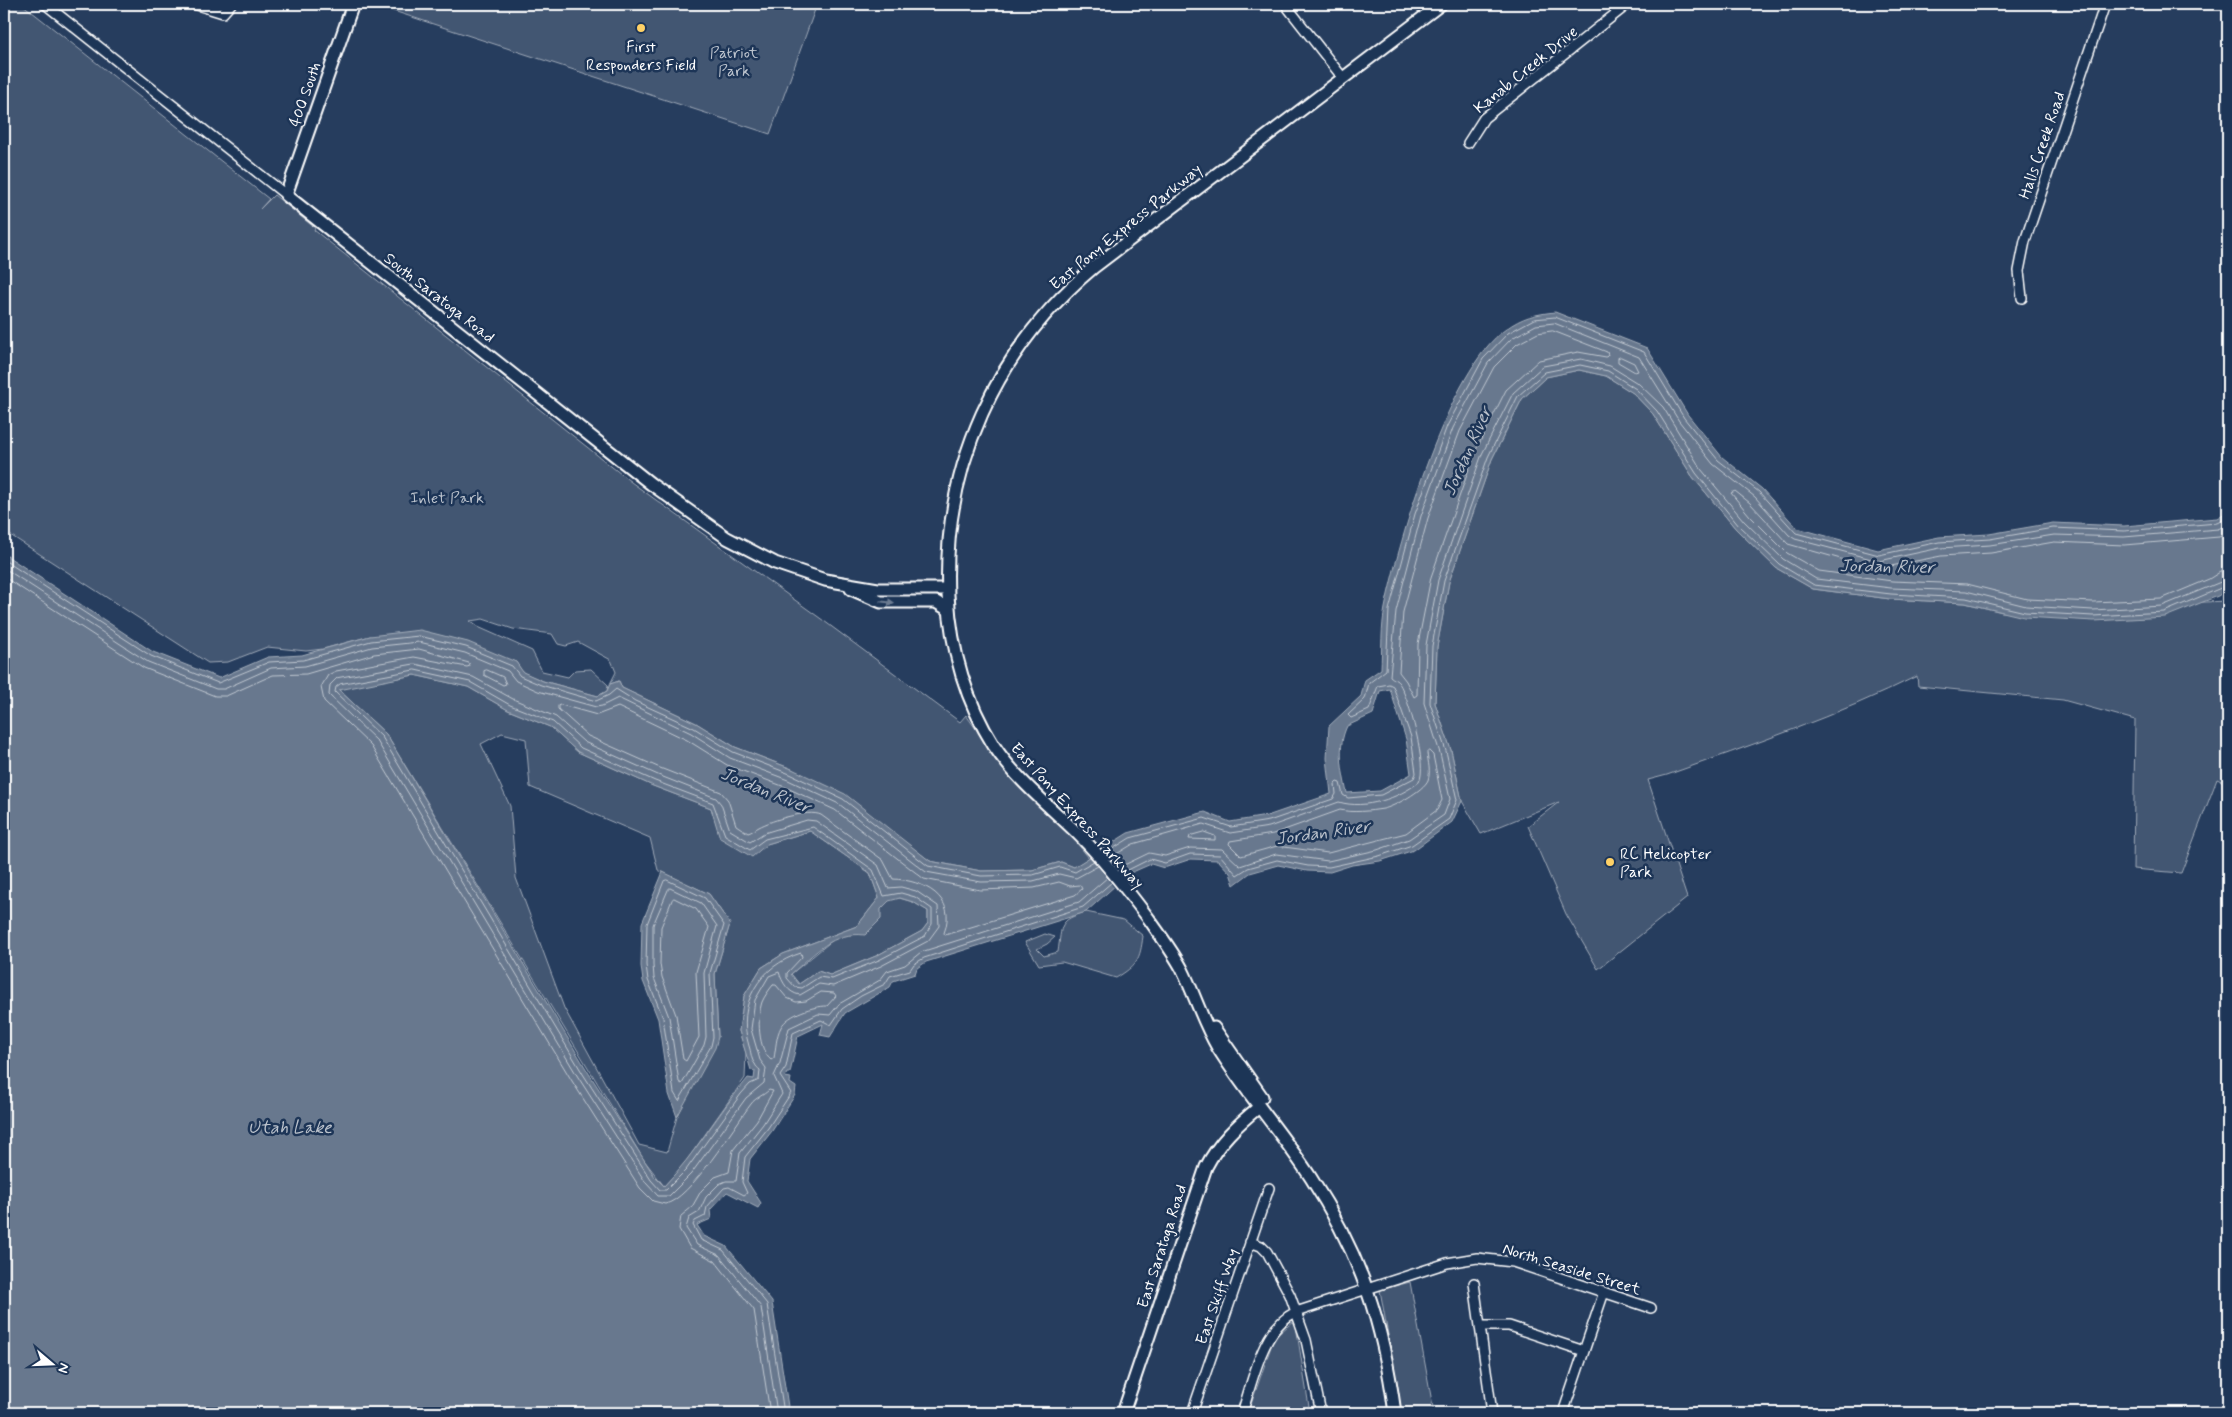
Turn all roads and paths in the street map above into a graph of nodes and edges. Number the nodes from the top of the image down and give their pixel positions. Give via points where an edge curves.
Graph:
1 (194, 4) edge
2 (231, 4) edge
3 (353, 4) edge
4 (1287, 4) edge
5 (1441, 4) edge
6 (1628, 4) edge
7 (2105, 4) edge
8 (51, 5) edge
9 (1344, 78) junction
10 (1468, 143) dead end
11 (286, 195) junction
12 (2022, 298) dead end
13 (839, 584) junction
14 (948, 589) junction
15 (949, 610) junction
16 (1203, 1016) junction
17 (1259, 1107) junction
18 (1310, 1176) junction
19 (1268, 1188) dead end
20 (1250, 1242) junction
21 (1474, 1283) dead end
22 (1368, 1290) junction
23 (1604, 1292) junction
24 (1651, 1308) dead end
25 (1296, 1312) junction
26 (1480, 1326) junction
27 (1584, 1351) junction
28 (1123, 1413) edge
29 (1192, 1413) edge
30 (1242, 1413) edge
31 (1320, 1413) edge
32 (1395, 1413) edge
33 (1492, 1413) edge
34 (1563, 1413) edge

1 - 2 street via 223,13
3 - 11 main road, 400 South
4 - 9 street
5 - 9 main road, East Pony Express Parkway
6 - 10 street, Kanab Creek Drive via 1484,118
7 - 12 street, Halls Creek Road via 2025,241 2019,271
8 - 11 street, South Saratoga Road
9 - 14 main road, East Pony Express Parkway via 1088,273 1025,338 991,394 965,455 952,516
11 - 13 main road, South Saratoga Road via 708,526 775,564
13 - 14 main road via 895,590
13 -> 15 main road via 881,602 936,602
14 - 15 main road, East Pony Express Parkway
15 - 16 main road, East Pony Express Parkway via 963,680 993,743 1023,783 1093,850 1124,887 1178,963
16 - 17 main road, East Pony Express Parkway via 1217,1045
16 - 18 main road, East Pony Express Parkway via 1285,1129
17 - 18 main road, East Pony Express Parkway
17 - 28 main road, East Saratoga Road via 1226,1136 1201,1178
18 - 22 main road, East Pony Express Parkway via 1343,1232
19 - 20 street, East Skiff Way
20 - 25 street via 1267,1252
20 - 29 street, East Skiff Way
21 - 26 street
22 - 23 street, North Seaside Street via 1448,1263 1477,1258 1513,1262
22 - 25 street, North Seaside Street
22 - 32 main road, East Pony Express Parkway via 1384,1345
23 - 24 street, North Seaside Street
23 - 27 street
25 - 30 street via 1279,1323 1269,1338
25 - 31 street via 1306,1340
26 - 27 street via 1509,1326
26 - 33 street
27 - 34 street

